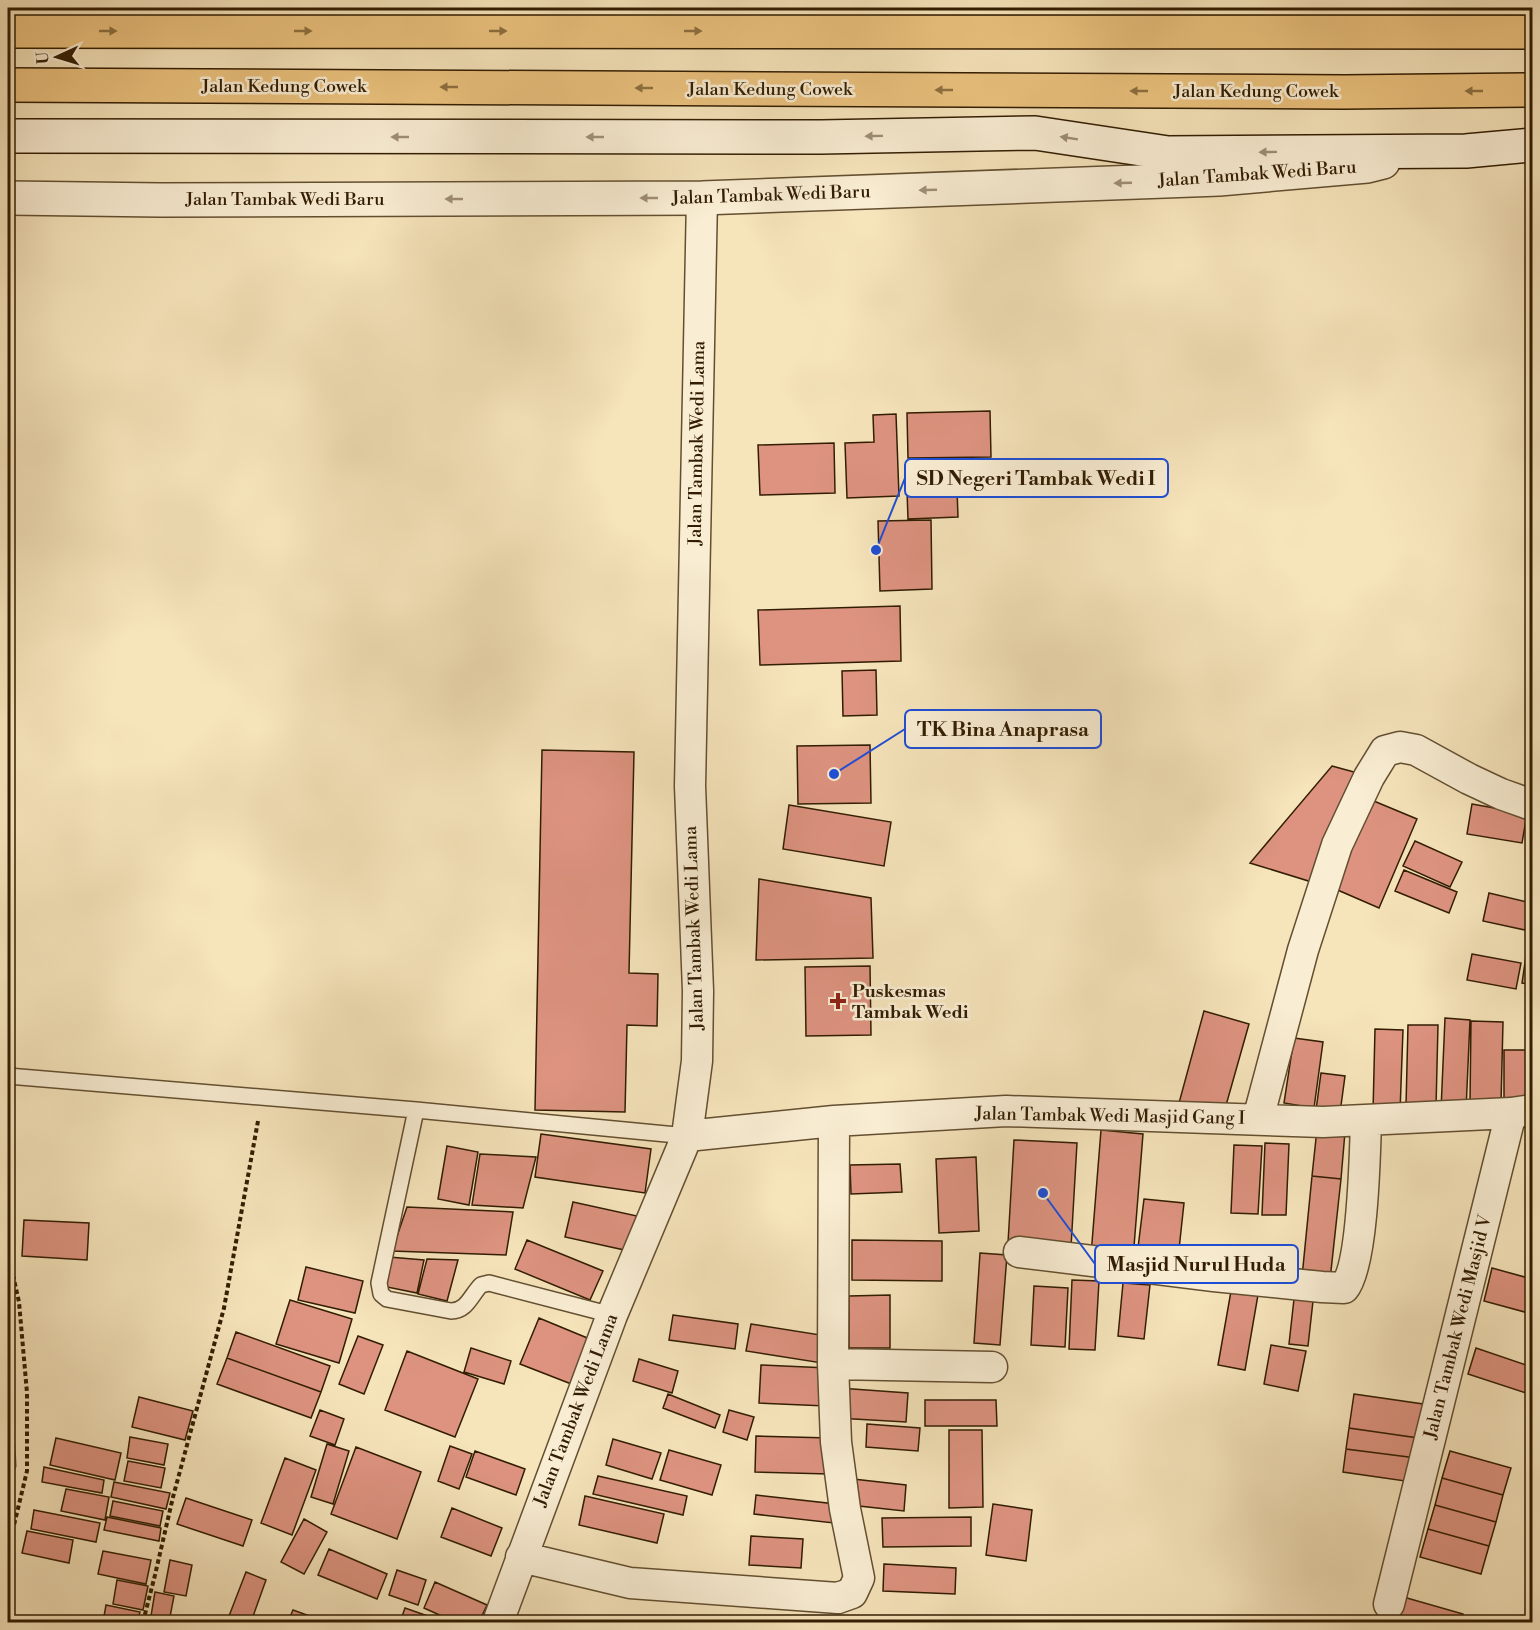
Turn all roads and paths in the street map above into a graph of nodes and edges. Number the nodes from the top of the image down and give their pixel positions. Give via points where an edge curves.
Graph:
1 (8, 31) edge
2 (1533, 32) edge
3 (8, 85) edge
4 (1533, 90) edge
5 (8, 136) edge
6 (1533, 145) edge
7 (1431, 151) junction
8 (8, 198) edge
9 (702, 198) junction
10 (1533, 805) edge
11 (8, 1076) edge
12 (262, 1097) junction
13 (416, 1110) junction
14 (1522, 1111) edge
15 (1258, 1119) junction
16 (1366, 1120) junction
17 (834, 1121) junction
18 (687, 1136) junction
19 (1018, 1252) dead end
20 (8, 1253) edge
21 (612, 1315) junction
22 (833, 1364) junction
23 (992, 1367) dead end
24 (8, 1550) edge
25 (521, 1557) junction
26 (1389, 1604) dead end
27 (142, 1623) edge
28 (498, 1623) edge

1 -> 2 highway
4 -> 3 highway, Jalan Kedung Cowek
7 -> 5 main road via 1168,153 1035,133 821,137
6 - 7 main road, Jalan Tambak Wedi Baru
7 -> 9 main road, Jalan Tambak Wedi Baru via 1368,166 1219,179
9 -> 8 main road, Jalan Tambak Wedi Baru
9 - 18 street, Jalan Tambak Wedi Lama via 690,786 697,1061
10 - 15 street via 1469,779 1416,750 1400,747 1385,751 1337,845 1303,950
11 - 12 lane
12 - 13 lane
12 - 27 path via 224,1308
13 - 18 lane
13 - 21 lane via 379,1283 381,1294 387,1299 459,1311 481,1285 489,1283
14 - 16 street, Jalan Tambak Wedi Masjid Gang I
14 - 26 street, Jalan Tambak Wedi Masjid V
15 - 16 street, Jalan Tambak Wedi Masjid Gang I
15 - 17 street, Jalan Tambak Wedi Masjid Gang I via 1006,1112
16 - 19 street via 1365,1179 1356,1250 1344,1288
17 - 18 street, Jalan Tambak Wedi Masjid Gang I
17 - 22 street
18 - 21 street, Jalan Tambak Wedi Lama
20 - 24 path via 18,1302 27,1393 27,1472
21 - 25 street, Jalan Tambak Wedi Lama
22 - 23 street
22 - 25 street via 836,1442 860,1578 852,1593 838,1598 630,1583
25 - 28 street, Jalan Tambak Wedi Lama

